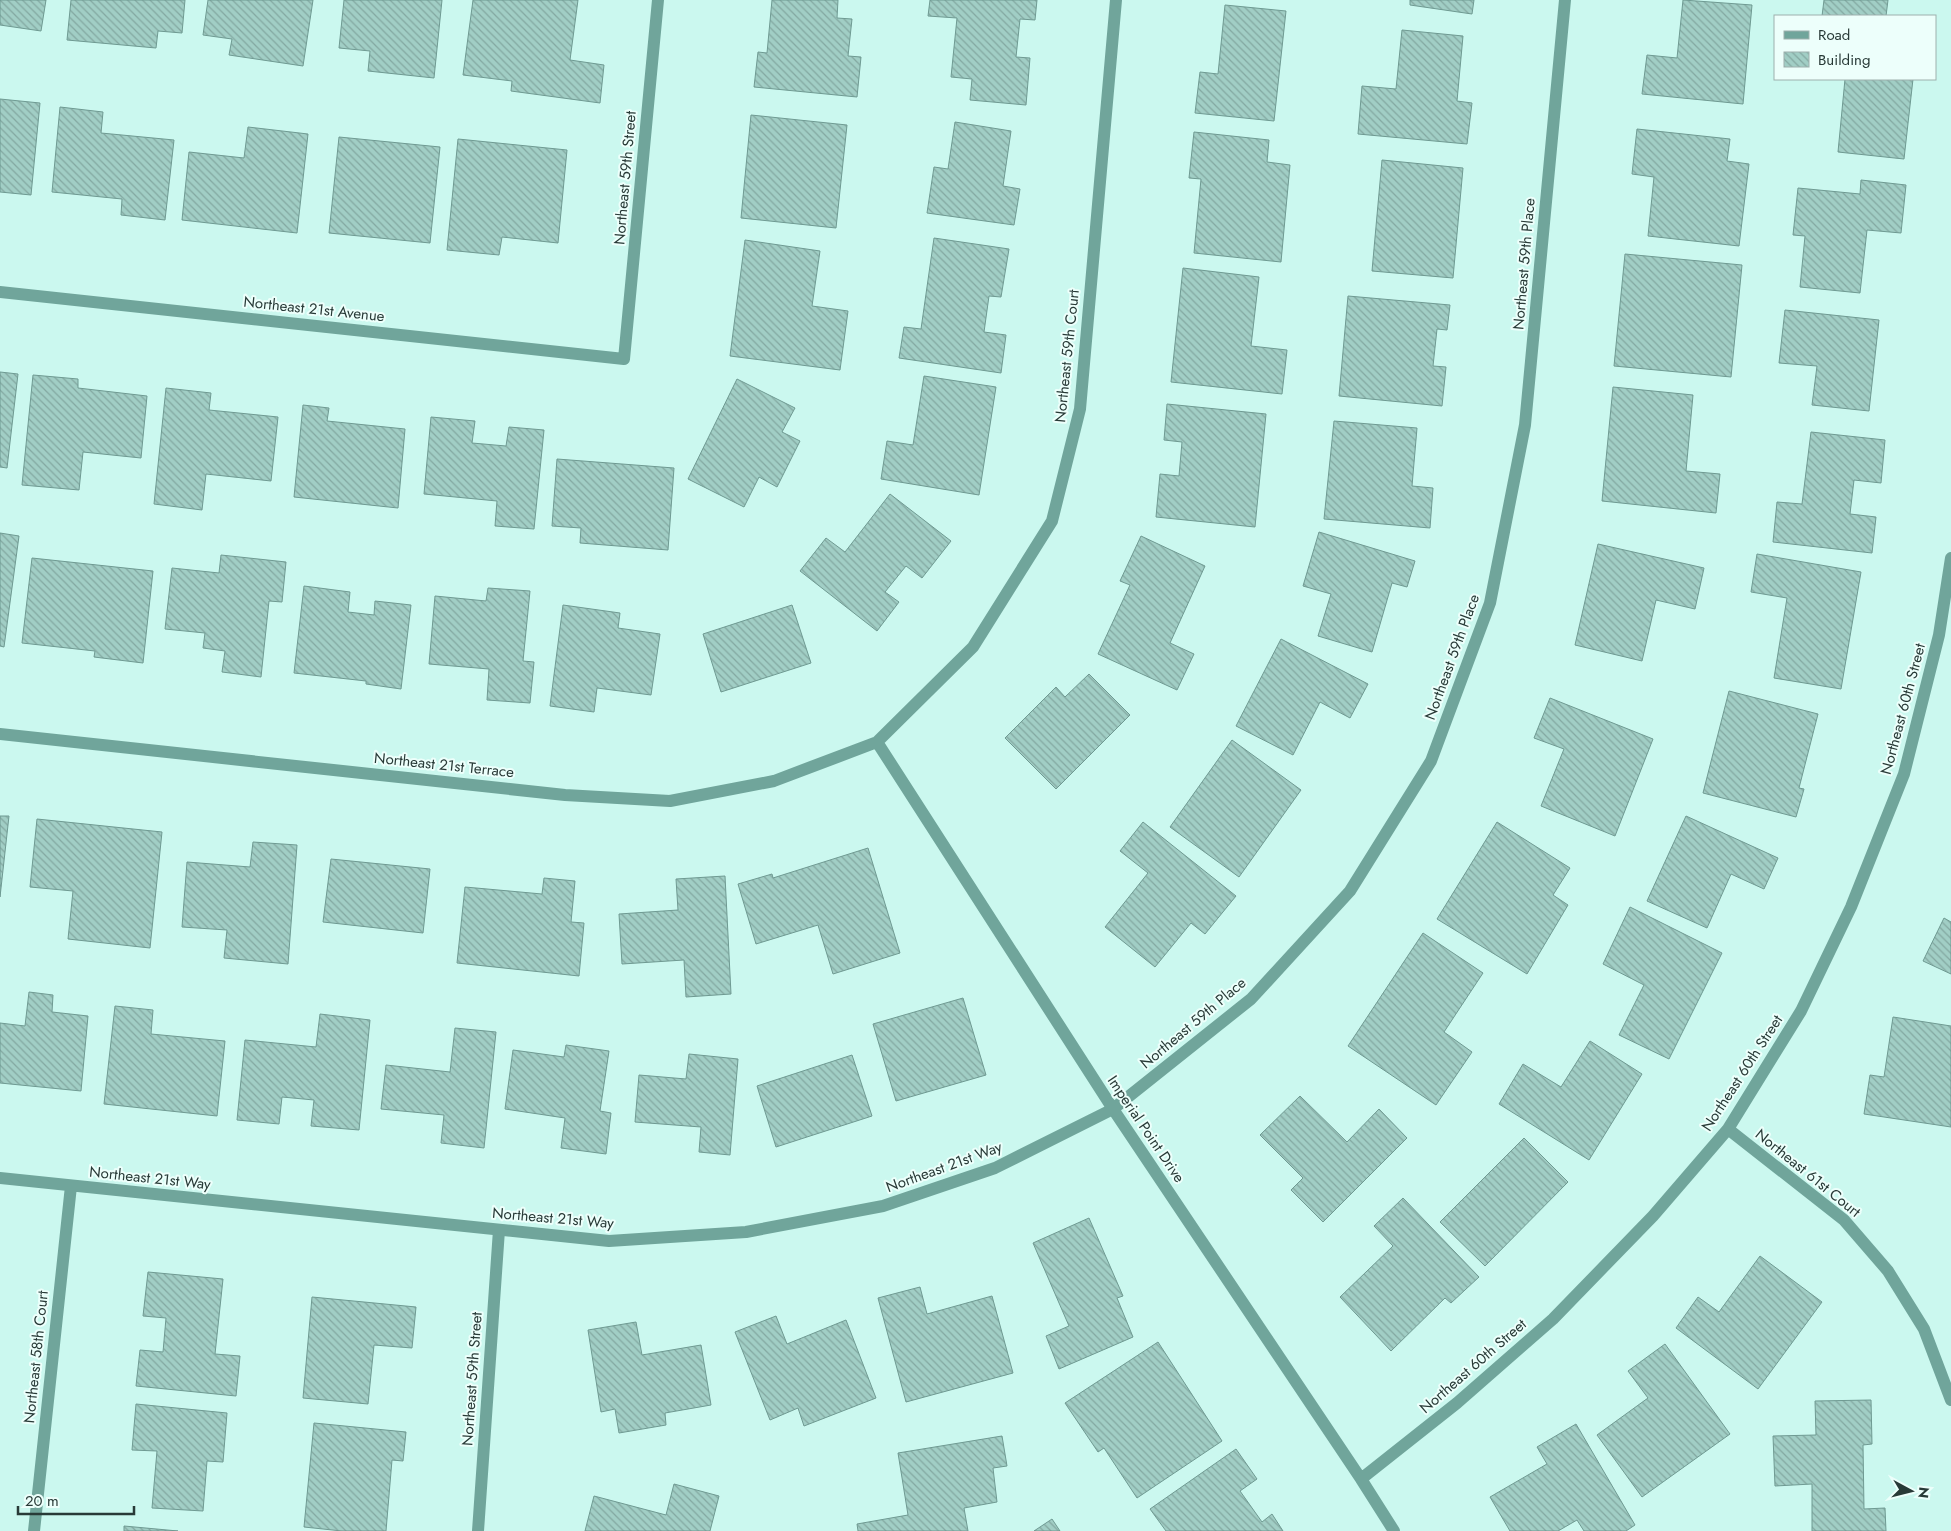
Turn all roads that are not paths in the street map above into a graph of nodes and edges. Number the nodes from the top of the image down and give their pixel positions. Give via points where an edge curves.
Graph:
1 (658, 0) edge
2 (1116, 0) edge
3 (1565, 0) edge
4 (0, 292) edge
5 (624, 359) joint
6 (1951, 558) edge
7 (0, 734) edge
8 (877, 742) junction
9 (1113, 1110) junction
10 (1728, 1129) junction
11 (0, 1178) edge
12 (70, 1186) junction
13 (499, 1230) junction
14 (1951, 1400) edge
15 (1361, 1479) junction
16 (34, 1531) edge
17 (478, 1531) edge
18 (1394, 1531) edge

1 - 5 street, Northeast 59th Street
2 - 8 street, Northeast 59th Court via 1080,409 1052,521 973,647
3 - 9 street, Northeast 59th Place via 1525,425 1490,604 1431,761 1350,891 1251,999
4 - 5 street, Northeast 21st Avenue
6 - 10 street, Northeast 60th Street via 1939,635 1904,774 1851,907 1801,1011
7 - 8 street, Northeast 21st Terrace via 565,795 670,801 774,781
8 - 9 street, Imperial Point Drive
9 - 13 street, Northeast 21st Way via 995,1168 883,1206 746,1232 609,1241
9 - 15 street, Imperial Point Drive
10 - 14 street, Northeast 61st Court via 1844,1220 1888,1271 1924,1329
10 - 15 street, Northeast 60th Street via 1653,1216 1553,1318 1457,1403
11 - 12 street, Northeast 21st Way
12 - 13 street, Northeast 21st Way
12 - 16 street, Northeast 58th Court
13 - 17 street, Northeast 59th Street
15 - 18 street, Imperial Point Drive

